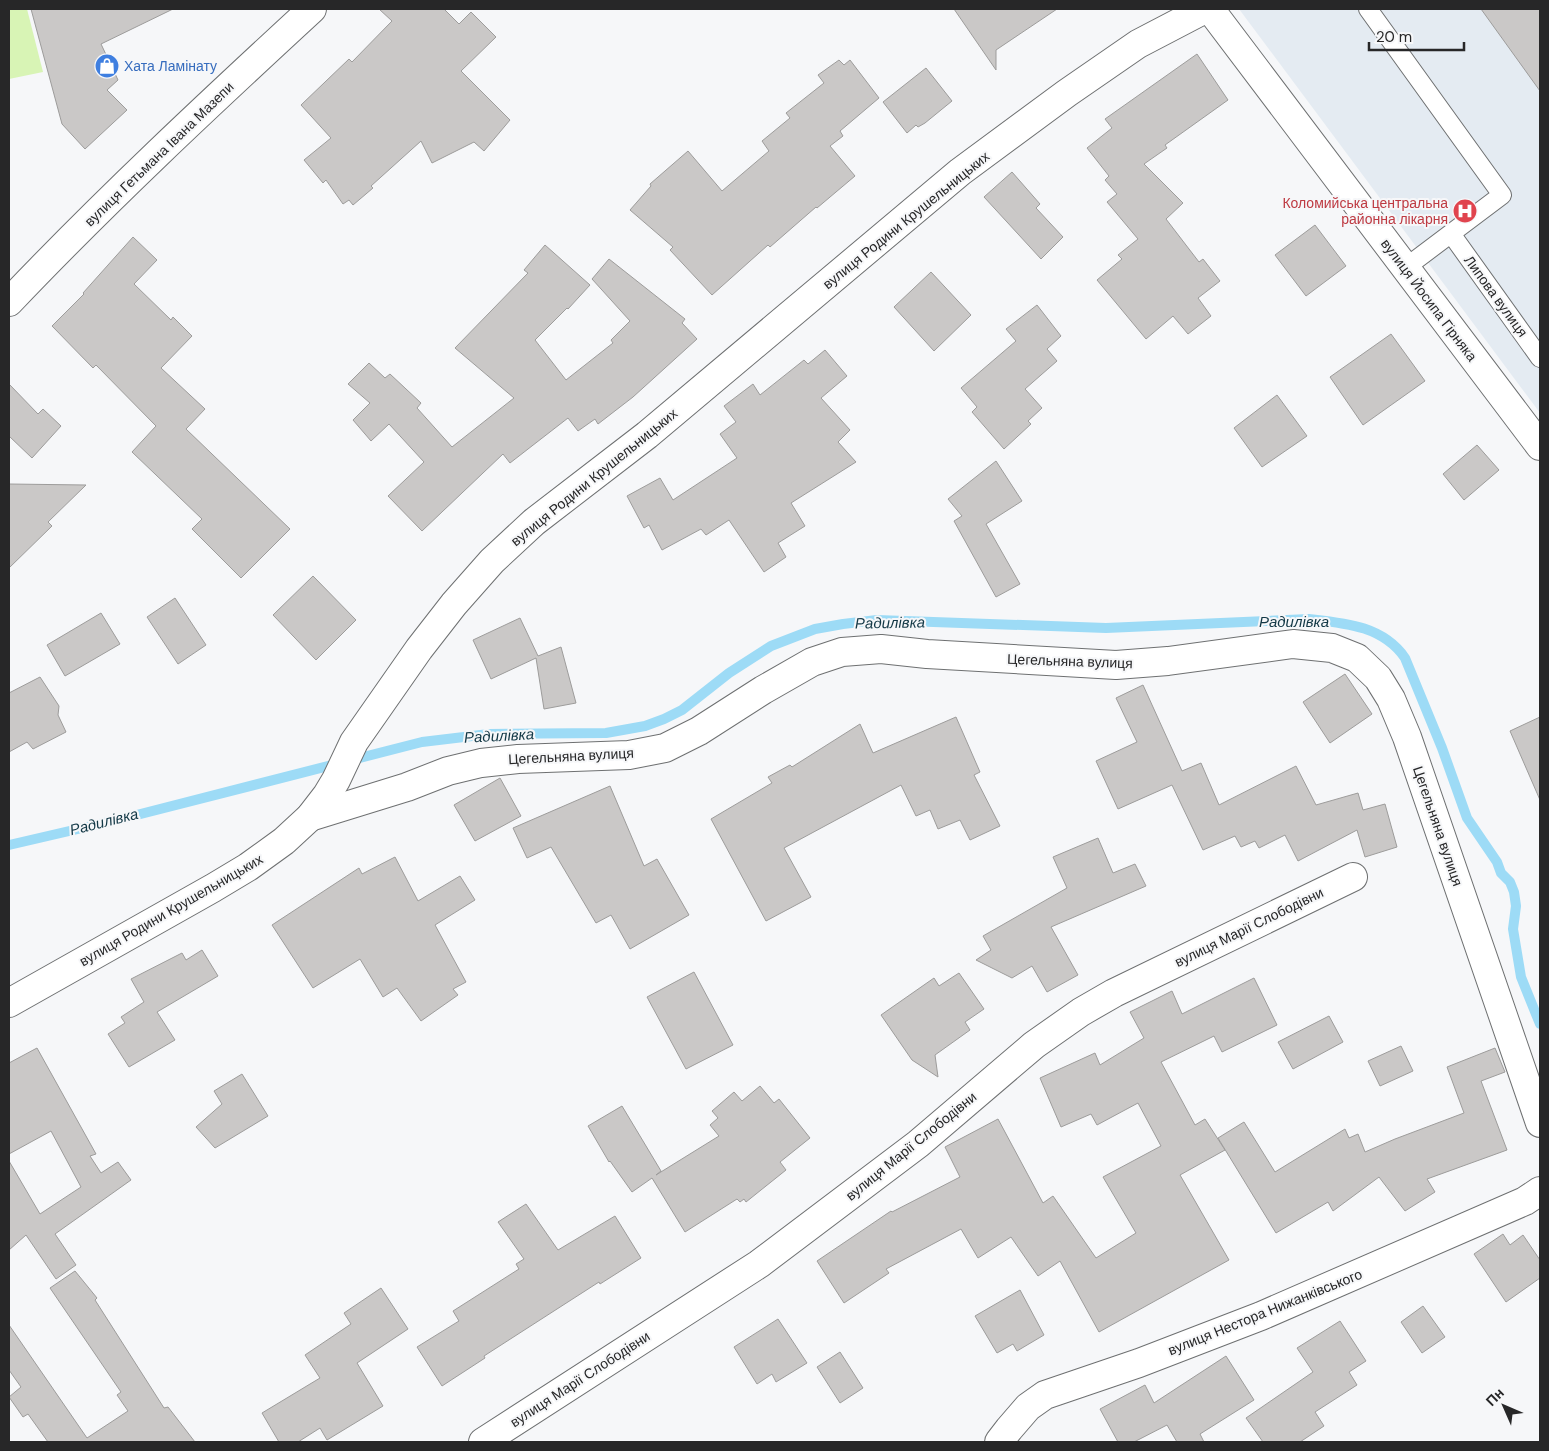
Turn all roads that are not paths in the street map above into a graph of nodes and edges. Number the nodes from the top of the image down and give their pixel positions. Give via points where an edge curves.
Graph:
1 (312, 9) edge
2 (1368, 9) edge
3 (1201, 10) edge
4 (1452, 235) junction
5 (1405, 268) junction
6 (9, 302) edge
7 (1540, 358) edge
8 (1540, 446) edge
9 (310, 817) junction
10 (1353, 877) dead end
11 (9, 1003) edge
12 (1540, 1123) edge
13 (1540, 1191) edge
14 (483, 1442) edge
15 (999, 1442) edge

1 - 6 street, вулиця Гетьмана Івана Мазепи via 54,255
2 - 4 lane via 1502,195
3 - 5 street, вулиця Йосипа Гірняка
3 - 9 street, вулиця Родини Крушельницьких via 1138,44 960,172 647,435 534,522 492,561 419,649 354,742 336,780
4 - 5 lane
4 - 7 lane, Липова вулиця
5 - 8 street, вулиця Йосипа Гірняка
9 - 11 street, вулиця Родини Крушельницьких via 248,867
9 - 12 street, Цегельняна вулиця via 481,763 628,755 665,748 812,662 842,652 881,649 1116,665 1293,644 1332,648 1357,658 1378,678 1391,698
10 - 14 street, вулиця Марії Слободівни via 1081,1012 1034,1045 918,1144 759,1264
13 - 15 street, вулиця Нестора Нижанківського via 1525,1201 1261,1316 1045,1395 1028,1407

